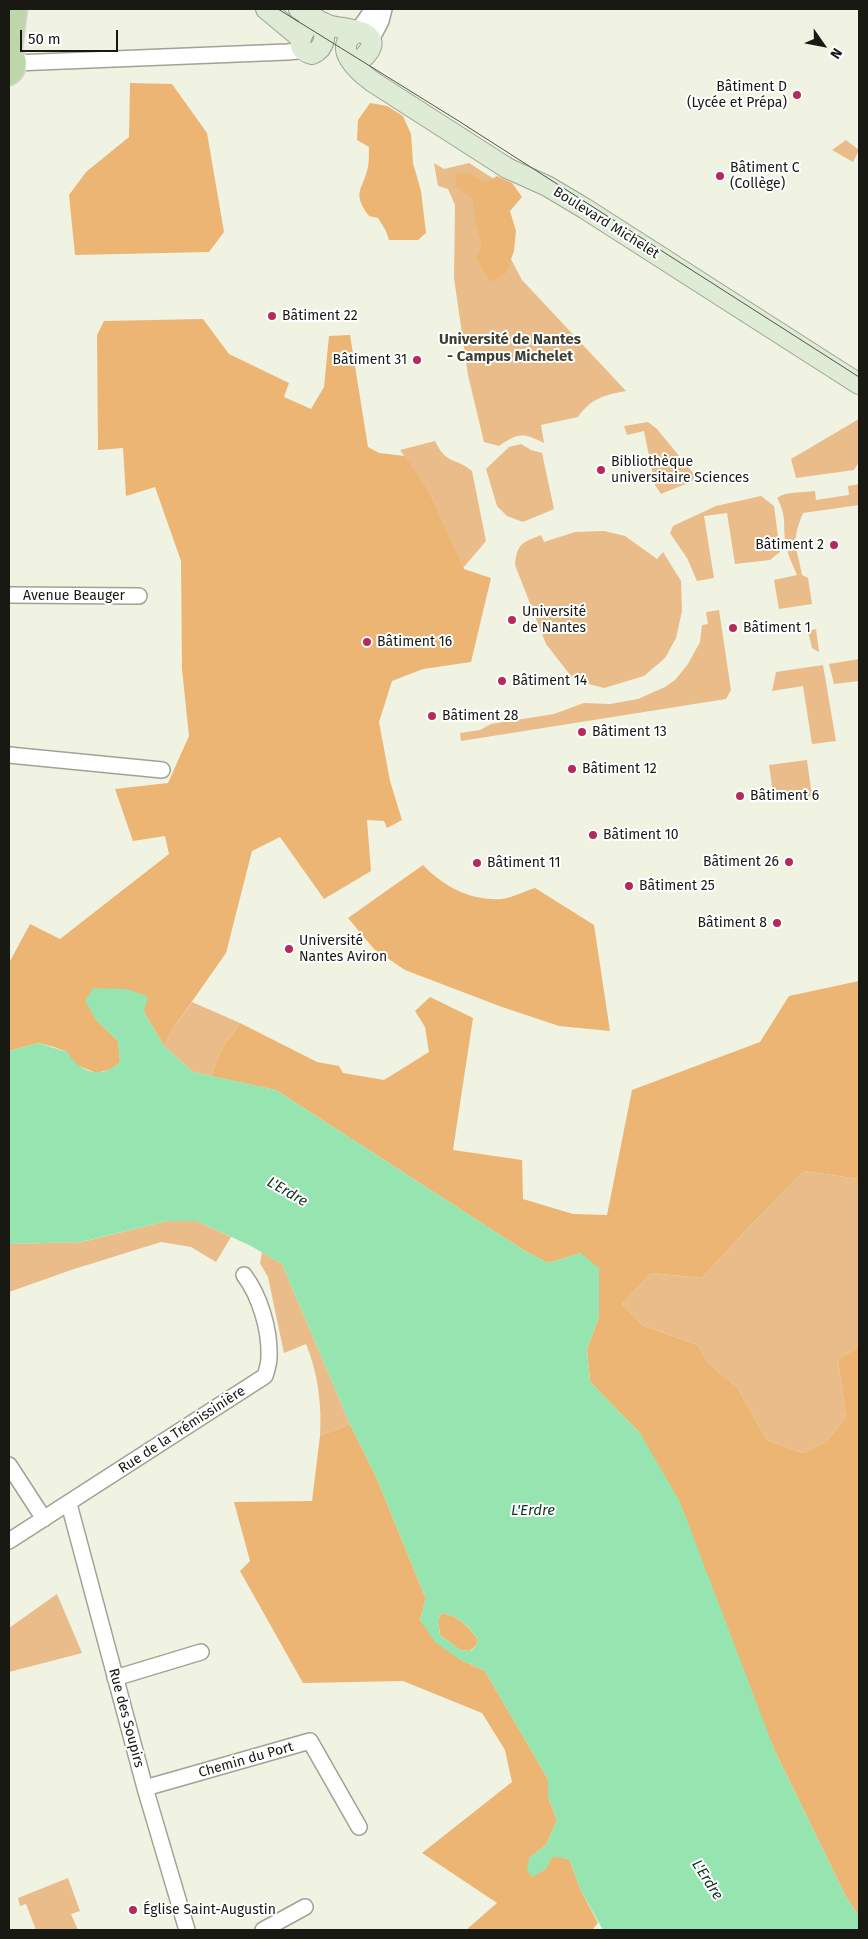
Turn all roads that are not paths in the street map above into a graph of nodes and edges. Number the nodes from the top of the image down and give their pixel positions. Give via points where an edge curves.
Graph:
1 (16, 9) edge
2 (266, 9) edge
3 (373, 9) edge
4 (384, 9) edge
5 (313, 17) edge
6 (364, 36) junction
7 (307, 46) junction
8 (11, 61) edge
9 (351, 61) junction
10 (859, 384) edge
11 (9, 595) edge
12 (139, 596) dead end
13 (9, 755) edge
14 (162, 770) dead end
15 (244, 1275) dead end
16 (9, 1465) edge
17 (69, 1504) junction
18 (44, 1519) junction
19 (9, 1541) edge
20 (201, 1652) dead end
21 (115, 1678) junction
22 (145, 1788) junction
23 (359, 1827) dead end
24 (304, 1907) dead end
25 (187, 1930) edge
26 (263, 1930) edge

1 - 8 main road
2 - 7 street
3 - 6 street
4 - 6 street via 381,22
5 - 6 street
5 - 7 street via 306,27
6 - 9 street via 369,52 361,60
7 - 8 street via 287,52
7 - 9 street via 331,57
9 - 10 street, Boulevard Michelet via 373,82 507,168 555,190
11 - 12 street, Avenue Beauger
13 - 14 street
15 - 17 street, Rue de la Trémissinière via 253,1287 265,1324 269,1359 265,1376
16 - 18 street
17 - 18 street, Rue de la Trémissinière
17 - 21 street, Rue des Soupirs
18 - 19 street, Rue de la Trémissinière
20 - 21 street
21 - 22 street, Rue des Soupirs
22 - 23 street, Chemin du Port via 310,1741
22 - 25 street, Rue des Soupirs
24 - 26 street

